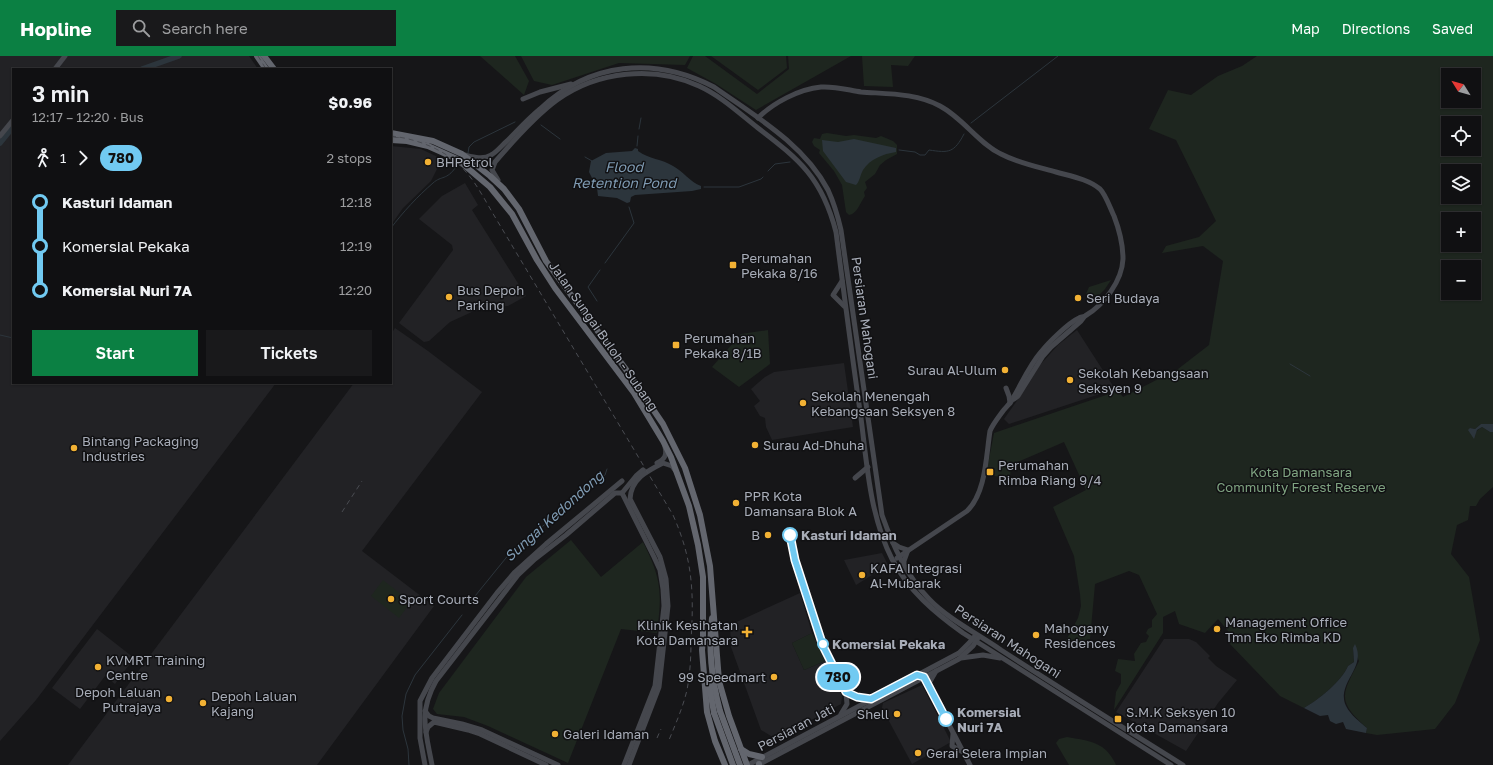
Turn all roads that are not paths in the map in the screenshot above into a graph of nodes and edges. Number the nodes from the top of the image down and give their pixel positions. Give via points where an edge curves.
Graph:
1 (65, 56) edge
2 (257, 56) edge
3 (264, 56) edge
4 (56, 68) edge
5 (265, 68) edge
6 (273, 68) edge
7 (576, 83) junction
8 (522, 99) dead end
9 (732, 107) junction
10 (746, 109) junction
11 (768, 110) junction
12 (758, 118) junction
13 (12, 121) edge
14 (771, 128) junction
15 (392, 133) edge
16 (0, 136) edge
17 (392, 140) edge
18 (786, 150) junction
19 (462, 154) junction
20 (504, 189) junction
21 (842, 281) junction
22 (846, 308) junction
23 (1084, 317) junction
24 (1019, 386) junction
25 (1011, 401) junction
26 (663, 441) junction
27 (868, 467) junction
28 (677, 472) junction
29 (622, 481) dead end
30 (871, 485) junction
31 (633, 486) junction
32 (624, 491) junction
33 (630, 499) junction
34 (892, 543) junction
35 (908, 550) junction
36 (898, 556) junction
37 (893, 560) junction
38 (904, 567) junction
39 (713, 613) junction
40 (963, 633) junction
41 (978, 635) junction
42 (703, 638) junction
43 (974, 640) junction
44 (965, 648) junction
45 (959, 659) junction
46 (1003, 659) junction
47 (937, 671) junction
48 (917, 675) junction
49 (924, 677) junction
50 (916, 682) junction
51 (928, 686) junction
52 (871, 699) junction
53 (425, 711) junction
54 (839, 716) junction
55 (426, 733) junction
56 (741, 749) junction
57 (762, 757) junction
58 (724, 763) edge
59 (425, 765) edge
60 (432, 765) edge
61 (546, 765) edge
62 (558, 765) edge
63 (624, 765) edge
64 (629, 765) edge
65 (733, 765) edge
66 (740, 765) edge
67 (748, 765) edge
68 (759, 765) edge
69 (970, 765) edge
70 (1171, 765) edge
71 (1183, 765) edge

1 - 4 main road
2 - 5 highway
3 - 6 highway
7 - 8 main road
7 - 10 main road, Persiaran Mahogani via 621,68 666,70 702,80
7 - 19 main road, Persiaran Mahogani via 541,108 491,155 480,158
9 - 12 main road via 752,119
9 - 18 main road, Persiaran Mahogani
9 - 20 main road, Persiaran Mahogani via 699,86 666,75 623,74 593,82 571,91 548,107 495,162 492,170
10 - 11 main road via 755,112
10 - 12 main road, Persiaran Mahogani
11 - 12 main road
11 - 14 main road via 764,119
11 - 23 main road via 788,97 820,87 912,96 943,108 1000,154 1078,178 1100,190 1109,204 1121,238 1122,264 1114,286 1105,299
12 - 14 main road, Persiaran Mahogani
12 - 18 main road via 760,125 782,143
13 - 16 main road
14 - 34 main road, Persiaran Mahogani via 808,160 828,191 837,213 882,515
15 - 19 highway, Jalan Sungai Buloh - Subang via 434,141
17 - 26 highway, Jalan Sungai Buloh - Subang via 428,146 457,159 490,187 512,214 555,288 634,393
18 - 21 main road, Persiaran Mahogani via 813,178 832,215
19 - 20 highway, Jalan Sungai Buloh - Subang
20 - 39 highway, Jalan Sungai Buloh - Subang via 519,209 546,261 651,405 675,445 700,515 710,566
21 - 22 main road, Persiaran Mahogani
21 - 22 main road via 833,295
22 - 27 main road, Persiaran Mahogani
23 - 24 main road via 1079,318 1046,345
23 - 25 main road via 1043,356 1018,396
24 - 25 main road
24 - 25 main road via 1007,389
25 - 35 main road via 990,431 979,494 972,506
26 - 28 highway, Jalan Sungai Buloh - Subang
26 - 32 main road via 666,452 664,458 640,472
27 - 30 main road, Persiaran Mahogani
27 - 30 main road via 858,477
28 - 31 main road via 672,466 663,463 643,474
28 - 42 highway, Jalan Sungai Buloh - Subang via 689,506 698,545 703,577
29 - 59 main road via 515,572 432,678 420,701 420,738
30 - 37 main road, Persiaran Mahogani via 876,517
31 - 32 main road
31 - 33 main road
32 - 33 main road
32 - 53 main road via 615,493 518,575 436,681
32 - 63 main road via 658,565 664,606 654,686
33 - 64 main road via 660,557 666,579 668,606 660,683
34 - 35 main road
34 - 36 main road, Persiaran Mahogani
35 - 36 main road
35 - 38 main road
36 - 37 main road
36 - 38 main road, Persiaran Mahogani
37 - 40 main road, Persiaran Mahogani via 918,597
38 - 41 main road, Persiaran Mahogani via 930,601
39 - 56 highway, Jalan Sungai Buloh - Subang via 719,681
39 - 66 highway, Jalan Sungai Buloh - Subang, bridge via 710,633 714,686 722,717
40 - 43 main road, Persiaran Mahogani
40 - 44 main road
41 - 43 main road, Persiaran Jati
41 - 71 main road, Persiaran Mahogani
42 - 58 highway, Jalan Sungai Buloh - Subang via 708,712 715,741
42 - 65 highway, Jalan Sungai Buloh - Subang, bridge via 714,713
43 - 44 main road, Persiaran Jati
43 - 45 main road, Persiaran Jati
43 - 46 main road, Persiaran Mahogani
44 - 48 main road, Persiaran Jati
45 - 46 main road via 983,655
45 - 47 main road, Persiaran Jati
46 - 70 main road, Persiaran Mahogani
47 - 49 main road, Persiaran Jati
47 - 51 main road
48 - 49 main road
48 - 52 main road, Persiaran Jati
49 - 50 main road, Persiaran Jati
49 - 51 main road
50 - 51 main road
50 - 68 main road, Persiaran Jati
51 - 69 main road via 953,733 952,746 964,753
52 - 54 main road, Persiaran Jati
52 - 54 main road via 846,692 846,707
53 - 55 main road
53 - 62 main road via 433,718 482,730
54 - 57 main road, Persiaran Jati
55 - 60 main road
55 - 61 main road via 434,722 468,730
56 - 57 highway
56 - 58 highway via 734,760
56 - 67 highway, Jalan Sungai Buloh - Subang
57 - 67 main road, Persiaran Jati

